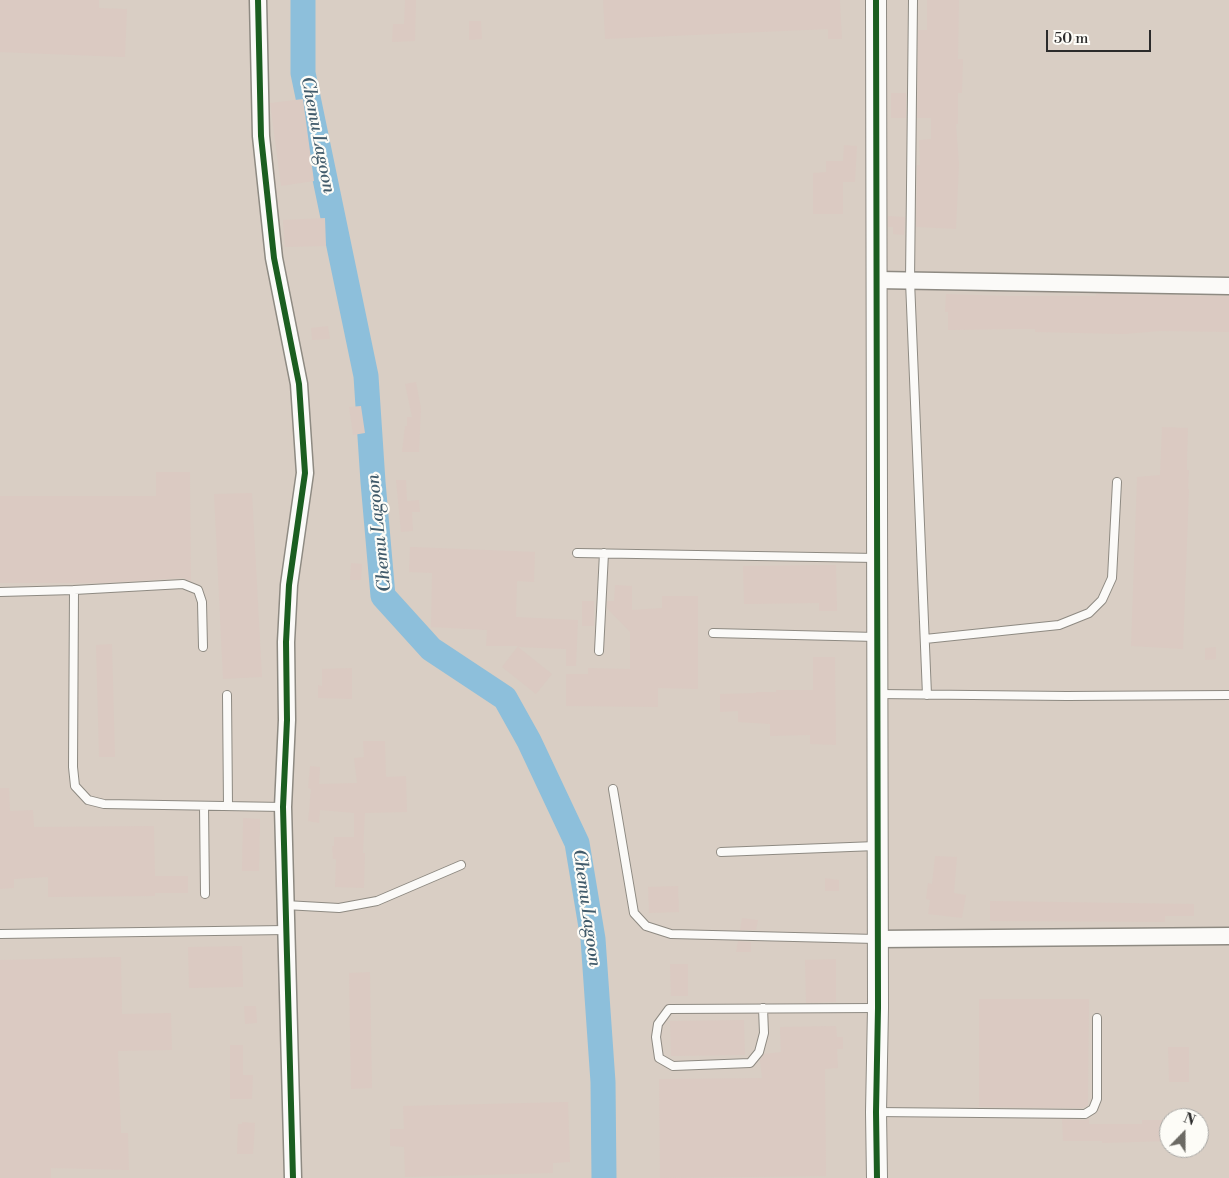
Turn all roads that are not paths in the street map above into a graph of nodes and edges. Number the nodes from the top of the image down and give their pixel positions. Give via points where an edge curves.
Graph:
1 (258, 0) edge
2 (876, 0) edge
3 (913, 0) edge
4 (877, 280) junction
5 (910, 281) junction
6 (1229, 286) edge
7 (1117, 482) dead end
8 (577, 553) dead end
9 (604, 554) junction
10 (878, 558) junction
11 (74, 590) junction
12 (0, 592) edge
13 (713, 633) dead end
14 (878, 637) junction
15 (925, 639) junction
16 (203, 647) dead end
17 (600, 651) dead end
18 (878, 694) junction
19 (226, 695) dead end
20 (927, 695) junction
21 (1229, 695) edge
22 (613, 789) dead end
23 (204, 806) junction
24 (228, 806) junction
25 (283, 807) junction
26 (878, 846) junction
27 (720, 852) dead end
28 (461, 865) dead end
29 (206, 894) dead end
30 (285, 905) junction
31 (286, 930) junction
32 (0, 934) edge
33 (1229, 936) edge
34 (878, 939) junction
35 (763, 1008) junction
36 (878, 1008) junction
37 (1097, 1018) dead end
38 (876, 1112) junction
39 (293, 1178) edge
40 (877, 1178) edge

1 - 25 street via 262,145 274,258 299,384 304,473 289,585
2 - 4 street
3 - 5 lane
4 - 5 street
4 - 10 street
5 - 6 street
5 - 15 lane
7 - 15 lane via 1112,578 1102,600 1089,613 1059,625
8 - 9 lane
9 - 10 lane
9 - 17 lane
10 - 14 street
11 - 12 lane
11 - 16 lane via 183,584 198,590 202,602
11 - 23 lane via 75,786 88,800 104,804
13 - 14 lane
14 - 18 street
15 - 20 lane
18 - 20 lane
18 - 26 street
19 - 24 lane
20 - 21 lane
22 - 34 lane via 634,913 646,926 672,934
23 - 24 lane
23 - 29 lane
24 - 25 lane
25 - 30 street
26 - 27 lane
26 - 34 street
28 - 30 lane via 378,901 339,908
30 - 31 street
31 - 32 lane
31 - 39 street
33 - 34 street
34 - 36 street
35 - 35 lane via 669,1009 658,1024 659,1058 673,1066 750,1064 759,1052 764,1033
35 - 36 lane
36 - 38 street
37 - 38 lane via 1097,1099 1093,1109 1085,1114
38 - 40 street

